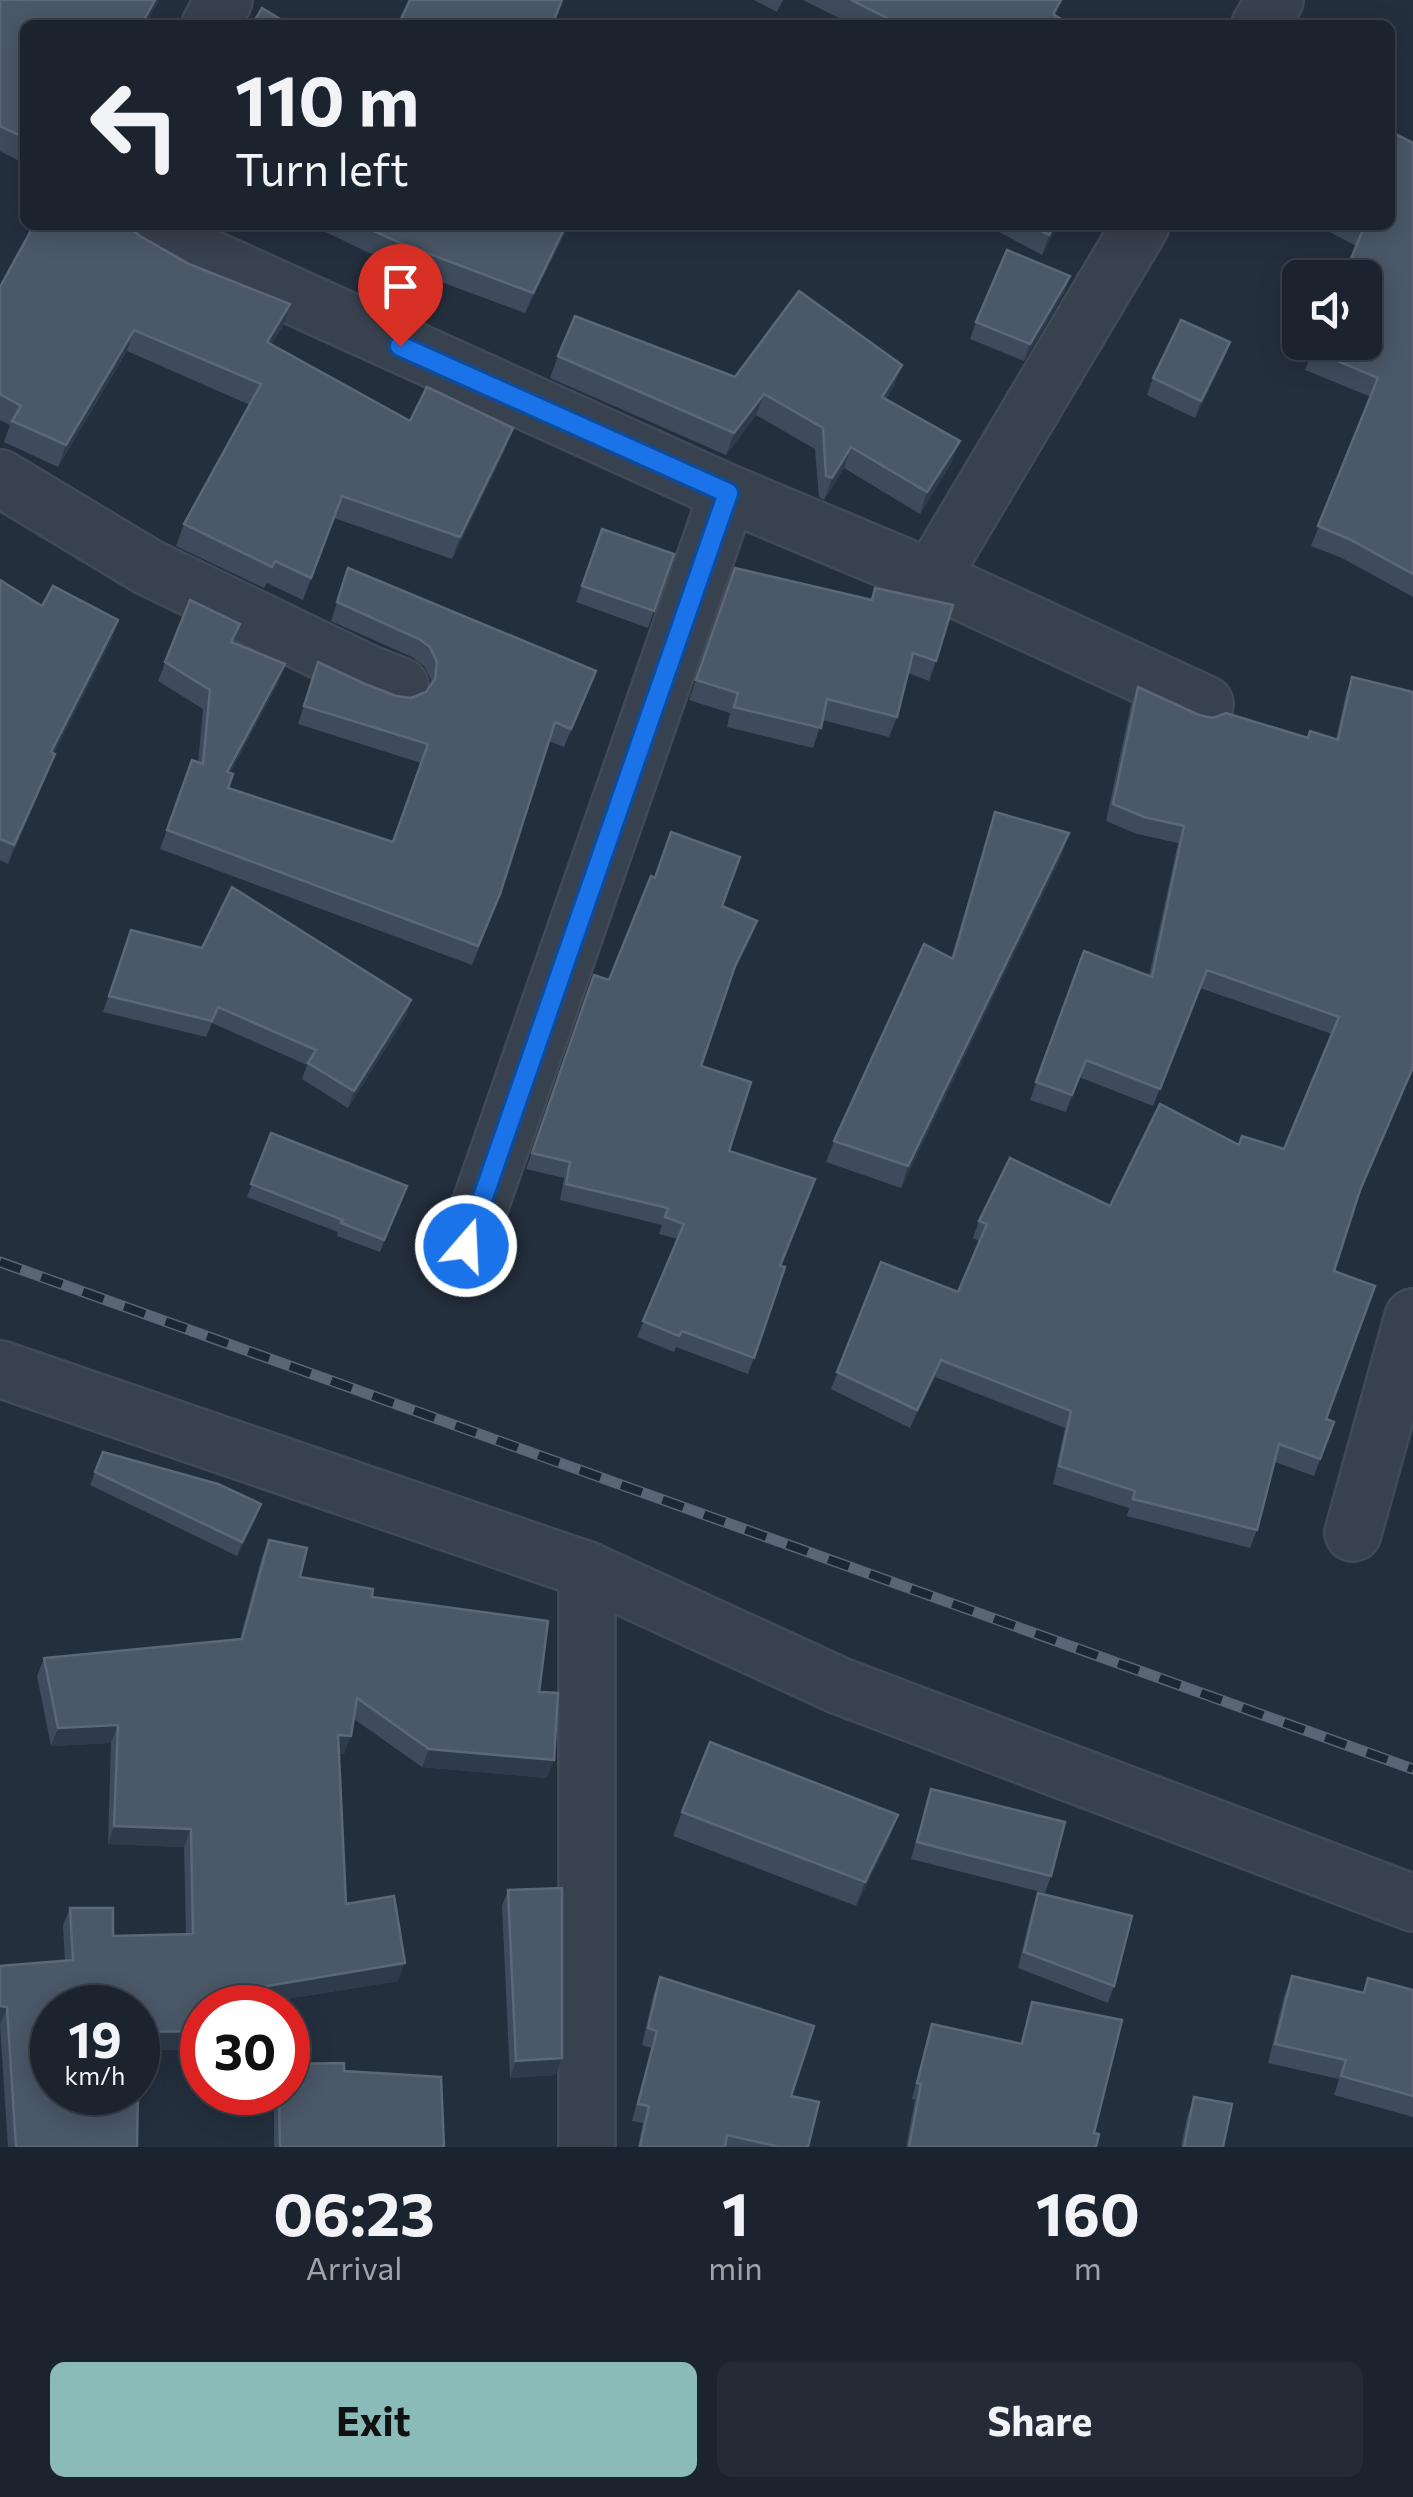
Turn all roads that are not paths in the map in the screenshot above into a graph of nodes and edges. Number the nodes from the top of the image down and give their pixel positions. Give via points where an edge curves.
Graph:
1 (147, 230) edge
2 (1138, 230) edge
3 (0, 478) edge
4 (728, 493) junction
5 (931, 578) junction
6 (400, 686) dead end
7 (1204, 704) dead end
8 (466, 1246) dead end
9 (1413, 1316) edge
10 (0, 1369) edge
11 (1353, 1533) dead end
12 (587, 1570) junction
13 (1413, 1902) edge
14 (588, 2147) edge

1 - 4 street
2 - 5 street
3 - 6 street via 148,566
4 - 5 street
4 - 8 street
5 - 7 street
9 - 11 street
10 - 12 street
12 - 13 street via 840,1686
12 - 14 street

